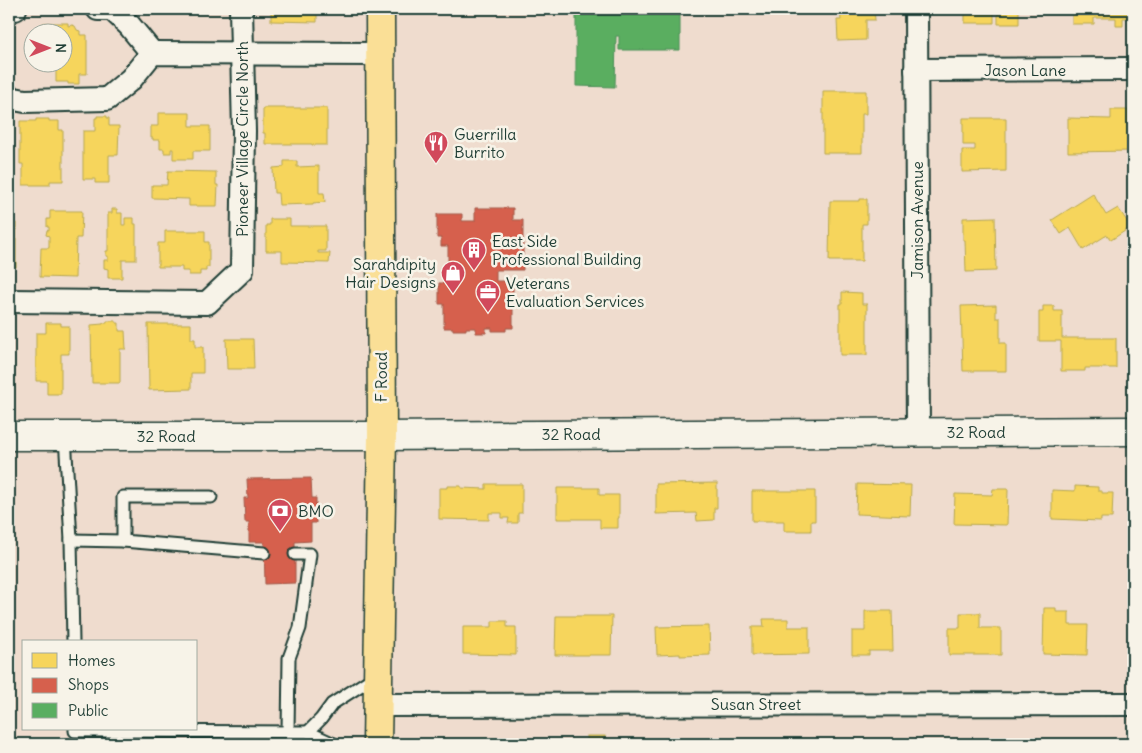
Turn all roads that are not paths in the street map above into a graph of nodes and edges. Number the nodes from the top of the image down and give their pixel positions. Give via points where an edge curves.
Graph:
1 (15, 9) edge
2 (98, 9) edge
3 (241, 9) edge
4 (380, 9) edge
5 (916, 9) edge
6 (9, 10) edge
7 (152, 53) junction
8 (242, 54) junction
9 (380, 54) junction
10 (1133, 69) edge
11 (916, 70) junction
12 (9, 98) edge
13 (9, 301) edge
14 (1133, 431) edge
15 (918, 432) junction
16 (9, 436) edge
17 (65, 436) junction
18 (382, 436) junction
19 (212, 497) dead end
20 (71, 540) junction
21 (123, 541) junction
22 (264, 553) dead end
23 (294, 554) dead end
24 (73, 640) edge
25 (378, 674) junction
26 (1133, 704) edge
27 (378, 705) junction
28 (75, 730) edge
29 (288, 732) junction
30 (308, 732) junction
31 (334, 744) edge
32 (377, 744) edge

1 - 6 street
2 - 7 street via 112,9
3 - 8 street, Pioneer Village Circle North
4 - 9 main road, F Road
5 - 11 street, Jamison Avenue
7 - 8 street
7 - 12 street via 107,99 25,101
8 - 9 street
8 - 13 street, Pioneer Village Circle North via 242,270 207,303
9 - 18 main road, F Road
10 - 11 street, Jason Lane
11 - 15 street, Jamison Avenue
14 - 15 street, 32 Road
15 - 18 street, 32 Road
16 - 17 street, 32 Road
17 - 18 street, 32 Road
17 - 20 lane
18 - 25 main road, F Road
19 - 21 lane via 123,497
20 - 21 lane
20 - 24 lane
21 - 22 lane
23 - 29 lane via 310,554 300,628 289,658
25 - 27 main road, F Road
25 - 30 lane via 332,704
26 - 27 street, Susan Street
27 - 32 main road, F Road
28 - 29 lane
29 - 30 lane
30 - 31 lane

